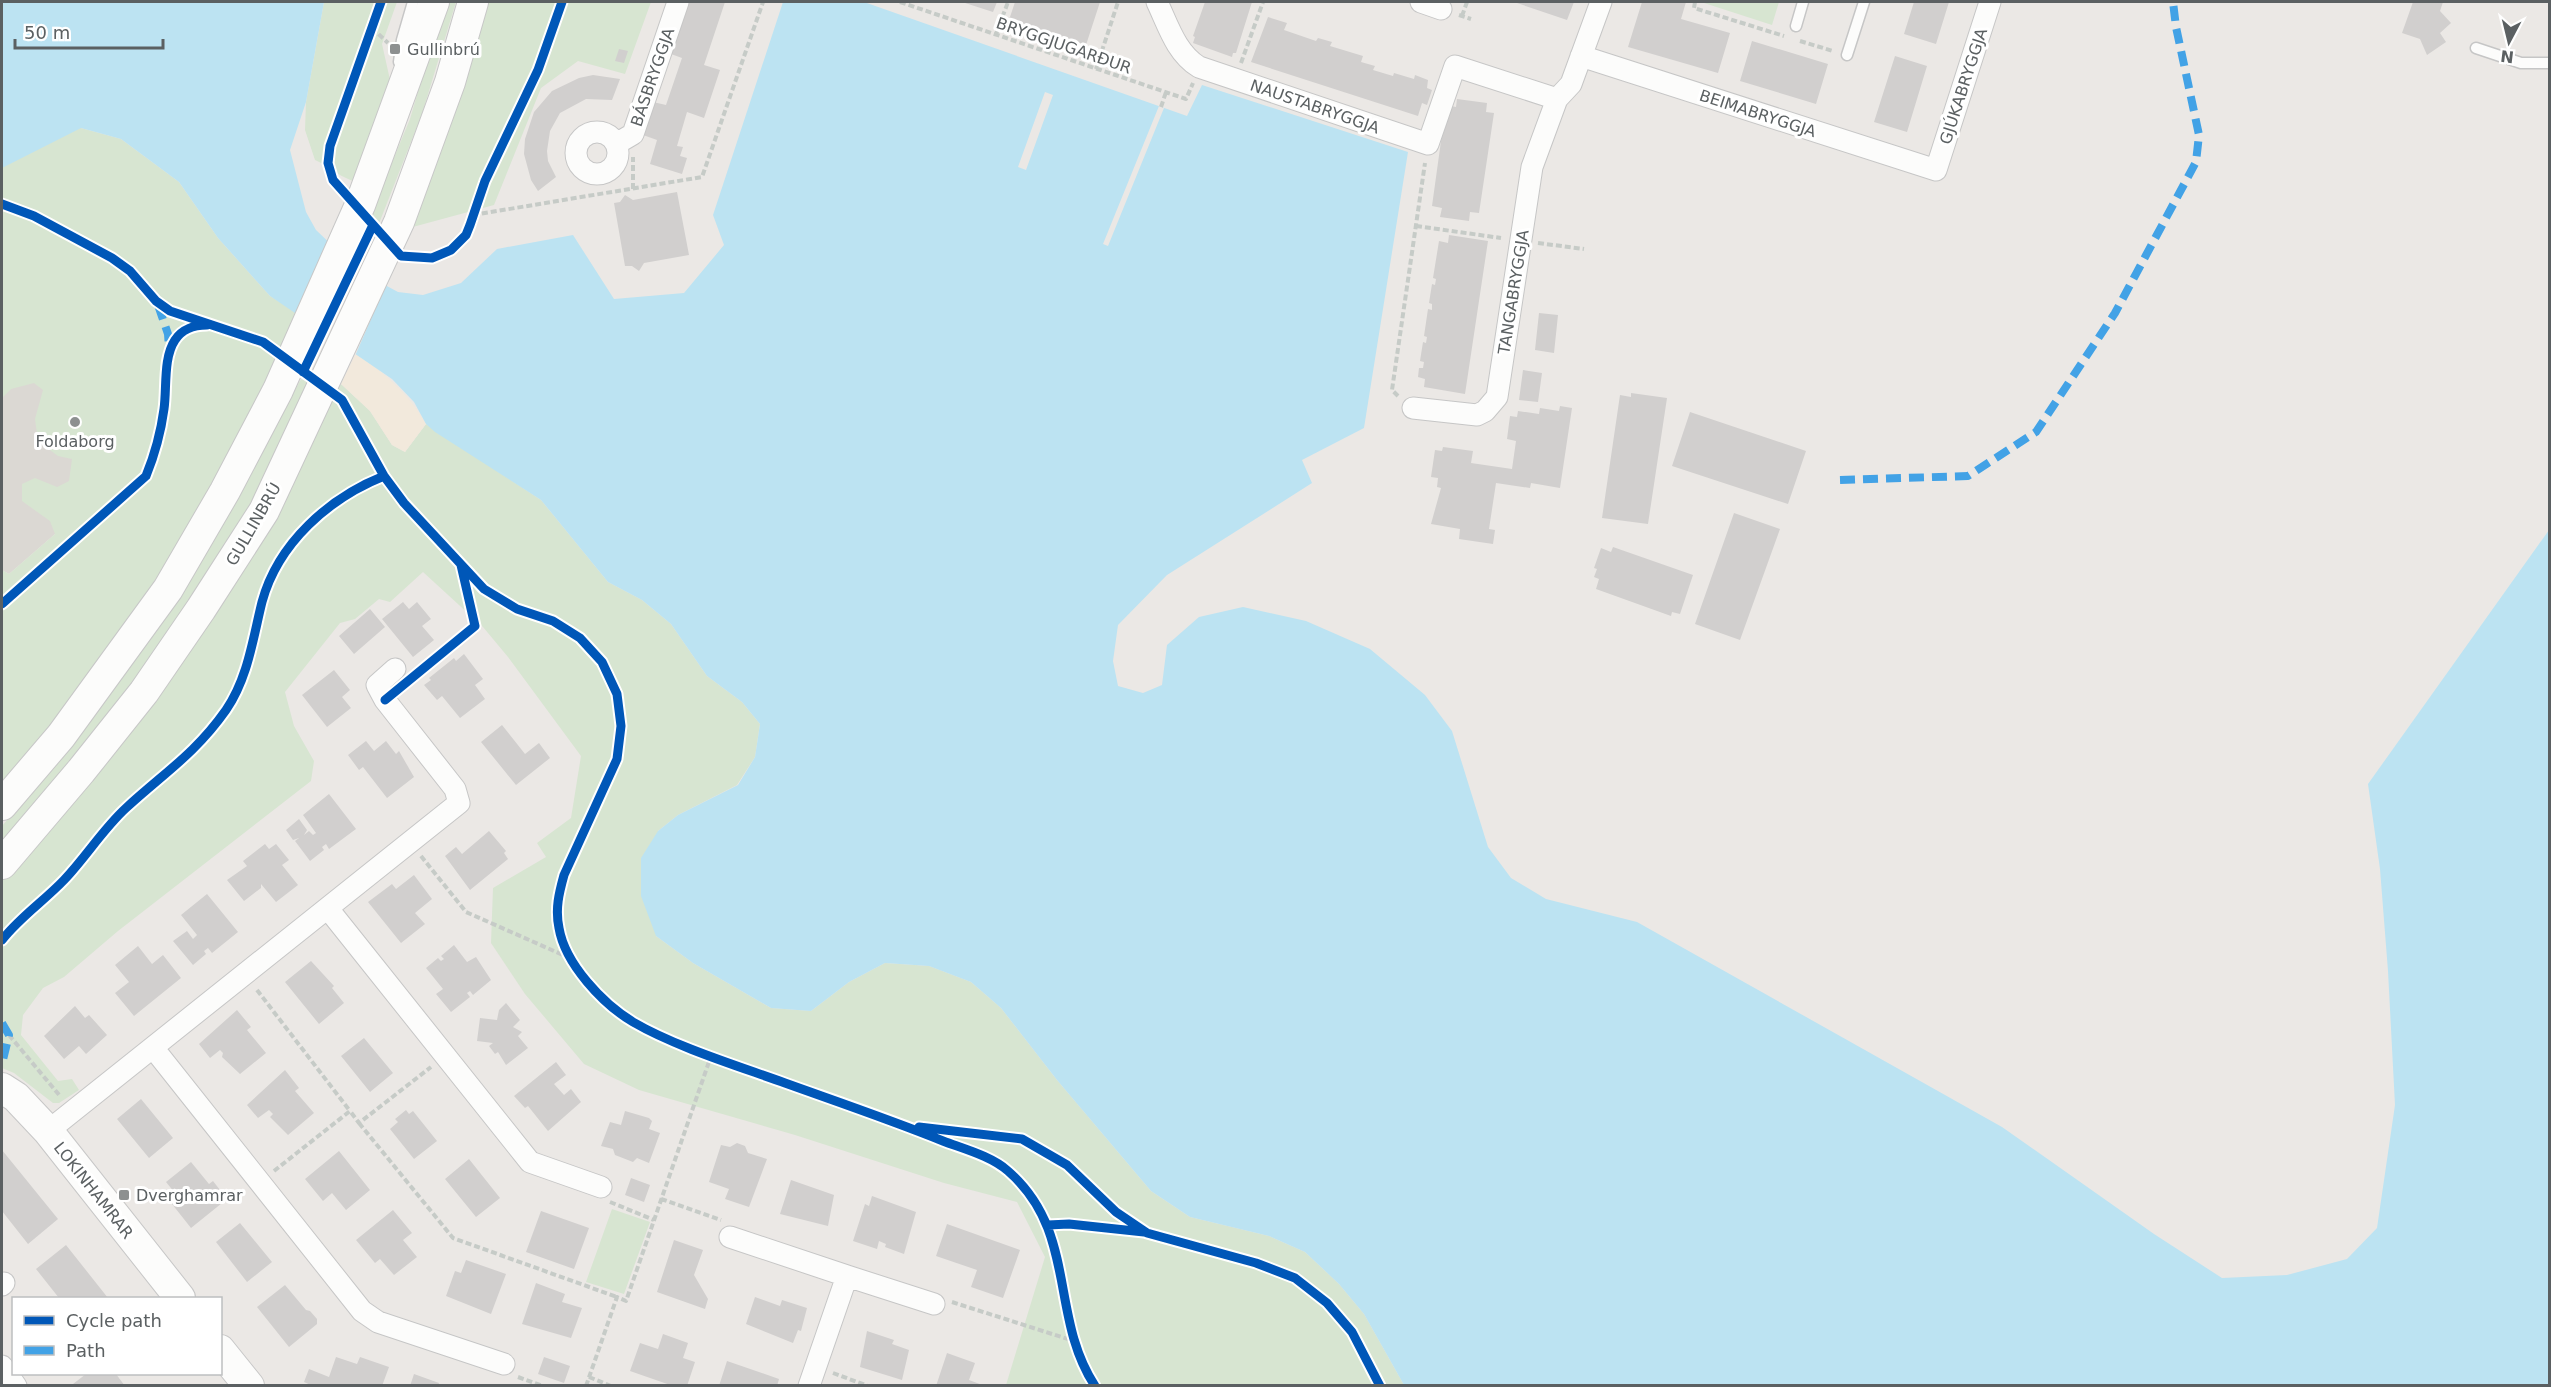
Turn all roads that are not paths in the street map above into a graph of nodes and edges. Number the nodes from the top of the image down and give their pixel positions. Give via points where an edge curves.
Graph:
1 (413, 2) edge
2 (434, 2) edge
3 (473, 2) edge
4 (678, 2) edge
5 (1157, 2) edge
6 (1421, 2) edge
7 (1601, 2) edge
8 (1803, 2) edge
9 (1864, 2) edge
10 (1990, 2) edge
11 (1441, 9) dead end
12 (1796, 26) dead end
13 (2476, 48) dead end
14 (1847, 55) road end
15 (1581, 56) junction
16 (2550, 63) edge
17 (1557, 99) junction
18 (399, 101) junction
19 (624, 139) road end
20 (1936, 170) joint
21 (1413, 408) road end
22 (395, 669) dead end
23 (2, 805) edge
24 (2, 864) edge
25 (328, 910) junction
26 (154, 1049) junction
27 (2, 1088) edge
28 (48, 1131) junction
29 (601, 1187) road end
30 (730, 1237) road end
31 (847, 1276) junction
32 (178, 1297) edge
33 (934, 1304) road end
34 (222, 1353) edge
35 (2, 1366) edge
36 (509, 1370) road end
37 (812, 1376) edge
38 (239, 1382) edge
39 (16, 1386) edge

1 - 18 lane via 402,40
2 - 18 main road
3 - 24 main road, GULLINBRÚ via 450,82 399,222 264,511 144,692
4 - 19 street, BÁSBRYGGJA
5 - 17 street, NAUSTABRYGGJA via 1179,49 1199,67 1428,144 1455,66
6 - 11 street
7 - 15 street, TANGABRYGGJA
8 - 12 lane
9 - 14 lane
10 - 20 street, GJÚKABRYGGJA
13 - 16 lane via 2521,63
15 - 17 street, TANGABRYGGJA via 1571,84
15 - 20 street, BEIMABRYGGJA
17 - 21 street, TANGABRYGGJA via 1532,167 1497,397 1485,411 1467,416
18 - 23 main road via 360,205 278,390 225,490 168,589 61,736
22 - 25 street via 377,685 384,700 459,797 459,803
25 - 26 street
25 - 29 street via 530,1162
26 - 28 street
26 - 36 street via 369,1317
27 - 28 main road, LOKINHAMRAR
28 - 32 main road, LOKINHAMRAR
30 - 31 street
31 - 33 street
31 - 37 street
34 - 38 main road
35 - 39 street

